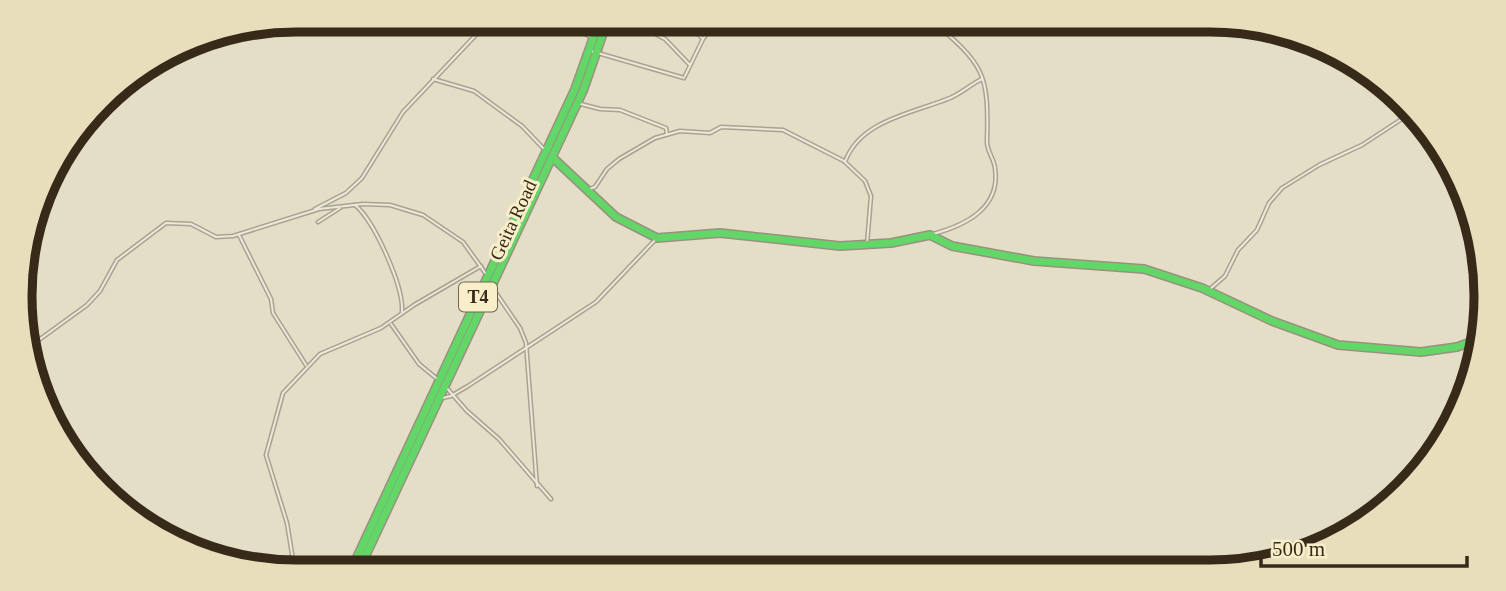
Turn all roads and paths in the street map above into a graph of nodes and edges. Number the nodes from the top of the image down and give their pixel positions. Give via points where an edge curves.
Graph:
1 (478, 32) edge
2 (582, 32) edge
3 (596, 32) edge
4 (602, 32) edge
5 (652, 32) edge
6 (696, 32) edge
7 (707, 32) edge
8 (946, 32) edge
9 (703, 38) junction
10 (594, 39) junction
11 (594, 52) junction
12 (690, 65) junction
13 (432, 78) junction
14 (983, 78) junction
15 (576, 103) junction
16 (1405, 117) edge
17 (667, 135) junction
18 (549, 154) junction
19 (845, 162) junction
20 (587, 190) junction
21 (355, 205) junction
22 (341, 208) junction
23 (314, 210) junction
24 (318, 222) dead end
25 (930, 235) junction
26 (239, 236) junction
27 (657, 238) junction
28 (867, 245) junction
29 (482, 266) junction
30 (489, 281) junction
31 (1208, 291) junction
32 (402, 313) junction
33 (390, 323) junction
34 (36, 342) edge
35 (1470, 342) edge
36 (526, 349) junction
37 (306, 366) junction
38 (442, 383) junction
39 (453, 395) junction
40 (438, 399) junction
41 (537, 486) junction
42 (551, 499) dead end
43 (293, 560) edge
44 (356, 560) edge
45 (364, 560) edge

1 - 13 street
2 - 10 street
3 - 10 main road, Geita Road / T4
4 - 11 main road
5 - 12 street
6 - 9 street
7 - 9 street
8 - 14 street via 965,48
9 - 12 street
10 - 11 main road, Geita Road / T4
11 - 12 street via 684,77
11 - 15 main road
11 - 18 main road, Geita Road / T4
13 - 18 street via 474,91 522,126
13 - 23 street via 396,122 365,175
14 - 19 street via 951,98 873,129
14 - 25 street via 989,103 987,146 996,188 971,221
15 - 17 street via 620,110 666,128
15 - 18 main road
16 - 31 street via 1282,188 1225,276
17 - 19 street via 710,133 721,127 783,130
17 - 20 street via 631,149
18 - 20 main road
18 - 30 main road, Geita Road / T4
19 - 28 street via 865,181 871,196
20 - 27 main road via 616,217
21 - 22 street
21 - 29 street via 390,205 423,215 468,247
21 - 32 street via 395,269
22 - 23 street
22 - 24 street
23 - 26 street
25 - 28 main road
25 - 31 main road via 952,246 1034,261 1144,269
26 - 34 street via 216,237 179,222 160,225 117,260 88,304
26 - 37 street via 271,299 273,313
27 - 28 main road via 720,233
27 - 36 street via 601,297
29 - 30 street
29 - 32 street
30 - 36 street via 524,335
30 - 38 main road, Geita Road / T4
31 - 35 main road via 1338,345 1421,352
32 - 33 street
33 - 37 street via 320,354
33 - 38 street via 419,364
36 - 39 street
36 - 41 street
37 - 43 street via 280,398 266,452
38 - 39 street
38 - 40 main road
38 - 44 main road, Geita Road / T4
39 - 40 street
39 - 41 street via 499,439
40 - 45 main road
41 - 42 street

